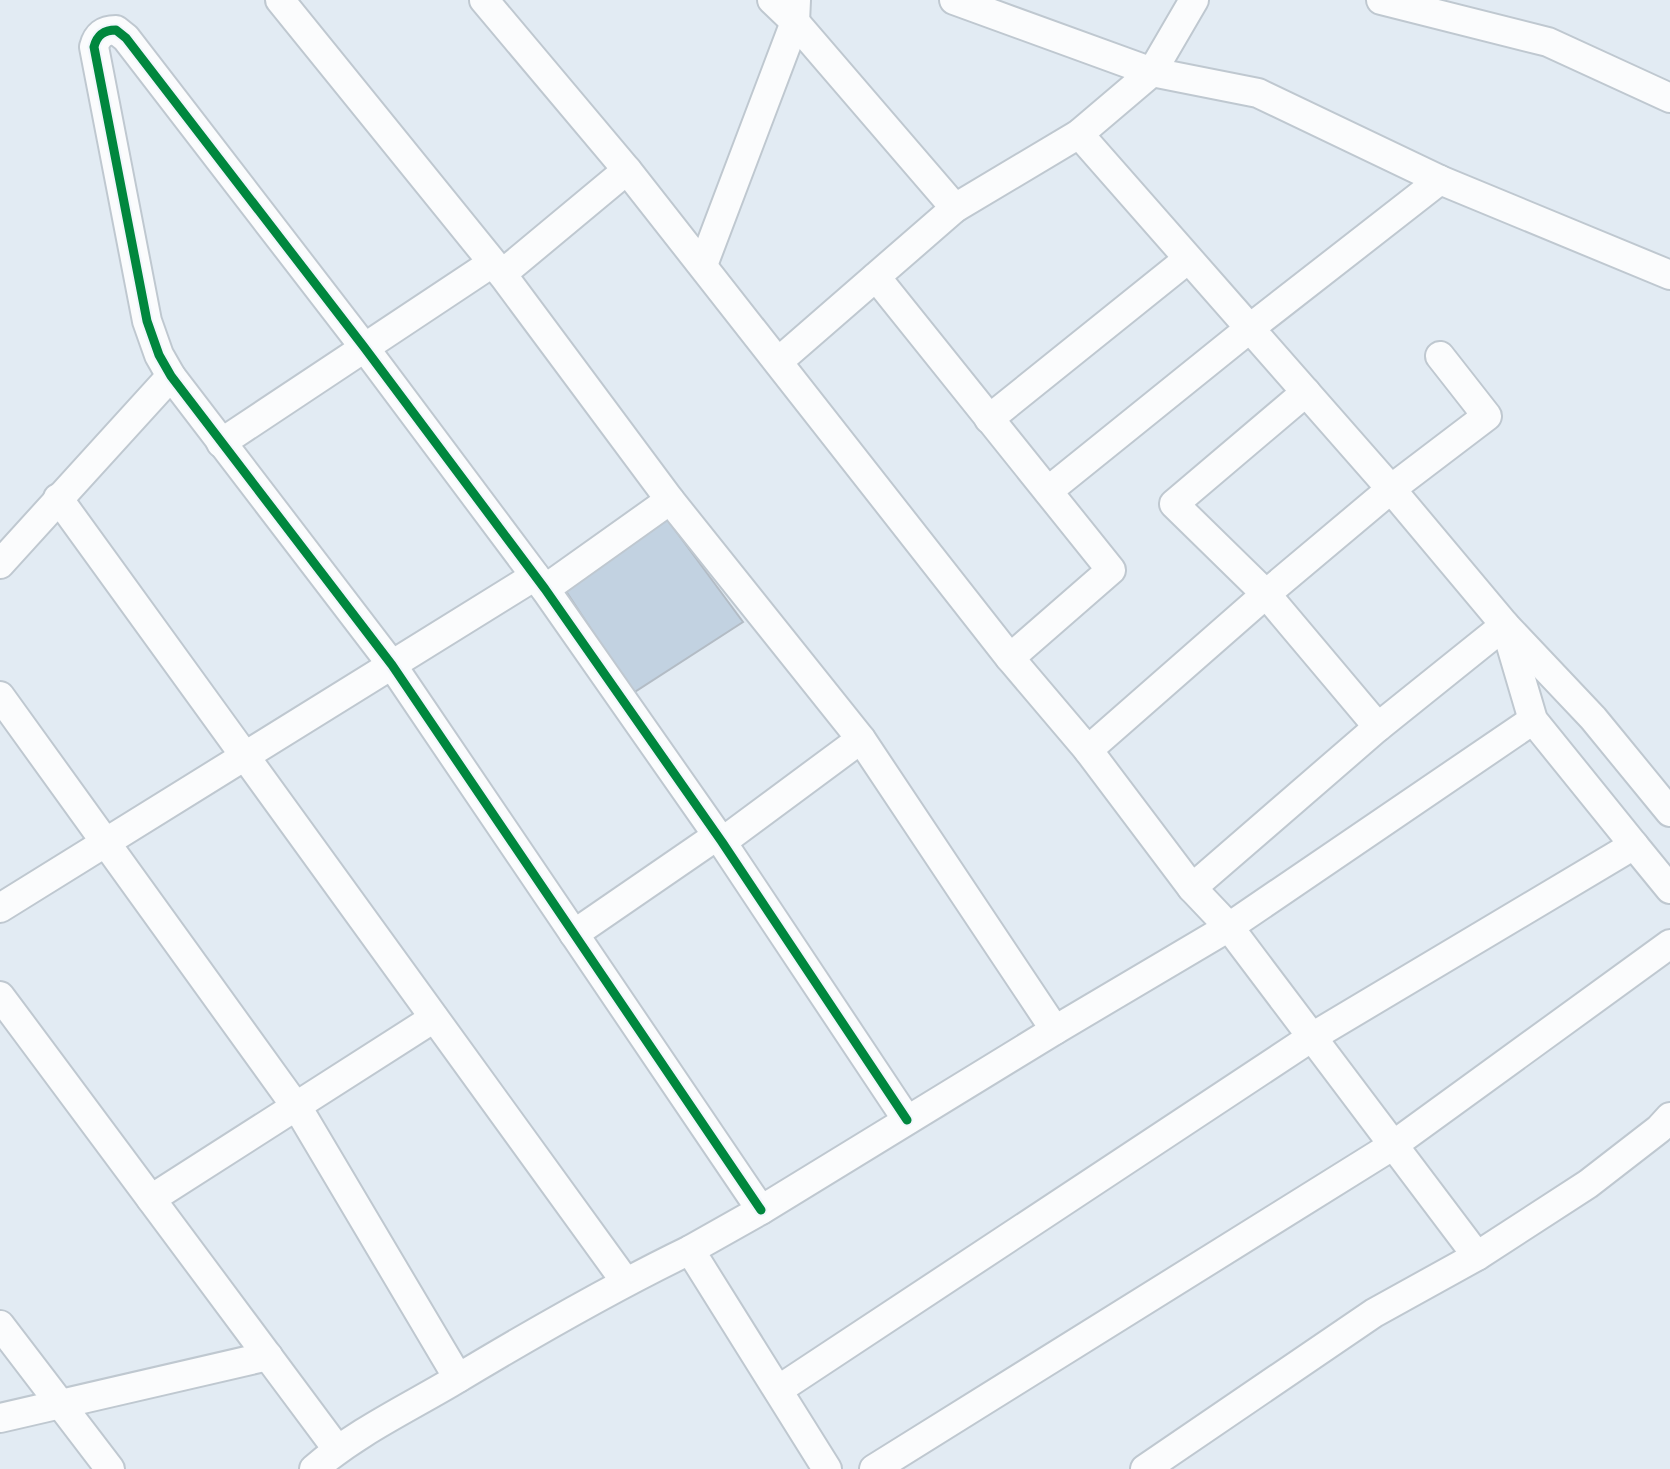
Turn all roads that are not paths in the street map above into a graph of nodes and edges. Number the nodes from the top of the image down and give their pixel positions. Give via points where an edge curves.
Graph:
1 (280, 0) edge
2 (484, 0) edge
3 (772, 0) edge
4 (954, 0) edge
5 (1194, 0) edge
6 (1381, 0) edge
7 (795, 11) edge
8 (1152, 72) junction
9 (1670, 98) edge
10 (1079, 134) junction
11 (627, 170) junction
12 (1440, 180) junction
13 (956, 208) junction
14 (1188, 259) junction
15 (703, 265) junction
16 (497, 268) junction
17 (1670, 275) edge
18 (876, 277) junction
19 (1249, 329) junction
20 (364, 346) junction
21 (1440, 356) dead end
22 (779, 361) junction
23 (171, 376) junction
24 (1306, 392) junction
25 (989, 419) junction
26 (221, 443) junction
27 (1391, 489) junction
28 (1048, 491) junction
29 (58, 499) junction
30 (670, 500) junction
31 (0, 564) edge
32 (540, 582) junction
33 (1266, 594) junction
34 (1505, 625) junction
35 (1010, 658) junction
36 (391, 664) junction
37 (0, 696) edge
38 (1534, 720) junction
39 (1378, 727) junction
40 (861, 739) junction
41 (1088, 750) junction
42 (244, 755) junction
43 (1670, 811) edge
44 (720, 838) junction
45 (105, 842) junction
46 (1634, 845) junction
47 (1192, 888) junction
48 (1670, 889) edge
49 (0, 908) edge
50 (1229, 927) junction
51 (574, 934) junction
52 (1670, 944) edge
53 (0, 996) edge
54 (434, 1018) junction
55 (1055, 1030) junction
56 (1312, 1037) junction
57 (295, 1106) junction
58 (1670, 1117) edge
59 (907, 1121) junction
60 (1392, 1146) junction
61 (151, 1199) junction
62 (761, 1210) junction
63 (690, 1251) junction
64 (1477, 1256) junction
65 (625, 1281) junction
66 (0, 1325) edge
67 (268, 1356) junction
68 (458, 1378) junction
69 (778, 1390) junction
70 (61, 1405) junction
71 (0, 1418) edge
72 (337, 1449) junction
73 (110, 1469) edge
74 (314, 1469) edge
75 (827, 1469) edge
76 (874, 1469) edge
77 (1144, 1469) edge

1 - 16 street
2 - 11 street
3 - 7 street
4 - 8 street
5 - 8 street
6 - 9 street via 1548,42
7 - 13 street
7 - 15 street
8 - 10 street
8 - 12 street via 1258,93
10 - 13 street
10 - 14 street
11 - 15 street
11 - 16 street
12 - 17 street
12 - 19 street
13 - 18 street
14 - 19 street
14 - 25 street
15 - 22 street
16 - 20 street
16 - 30 street
18 - 22 street
18 - 25 street
19 - 24 street
19 - 28 street
20 - 23 street via 126,38 110,30 99,35 94,47 147,321
20 - 26 street
20 - 32 street
21 - 27 street via 1487,416
22 - 35 street
23 - 26 street
23 - 29 street
24 - 27 street
24 - 33 street via 1174,504
25 - 28 street
26 - 36 street
27 - 33 street
27 - 34 street
28 - 35 street via 1111,570
29 - 31 street
29 - 42 street
30 - 32 street
30 - 40 street
32 - 36 street
32 - 44 street
33 - 39 street
33 - 41 street
34 - 38 street
34 - 39 street
34 - 43 street via 1593,718
35 - 41 street
36 - 42 street
36 - 51 street
37 - 45 street
38 - 46 street
38 - 50 street
39 - 47 street
40 - 44 street
40 - 55 street
41 - 47 street
42 - 45 street
42 - 54 street
44 - 51 street
44 - 59 street
45 - 49 street
45 - 57 street
46 - 48 street
46 - 56 street
47 - 50 street
50 - 55 street
50 - 56 street
51 - 62 street
52 - 60 street
53 - 61 street
54 - 57 street
54 - 65 street
55 - 59 street
56 - 60 street
56 - 69 street
57 - 61 street
57 - 68 street
58 - 64 street via 1588,1184
59 - 62 street
60 - 64 street
60 - 76 street
61 - 67 street
62 - 63 street
63 - 65 street
63 - 69 street
64 - 77 street via 1374,1313
65 - 68 street
66 - 70 street
67 - 70 street
67 - 72 street
68 - 72 street
69 - 75 street
70 - 71 street
70 - 73 street
72 - 74 street

